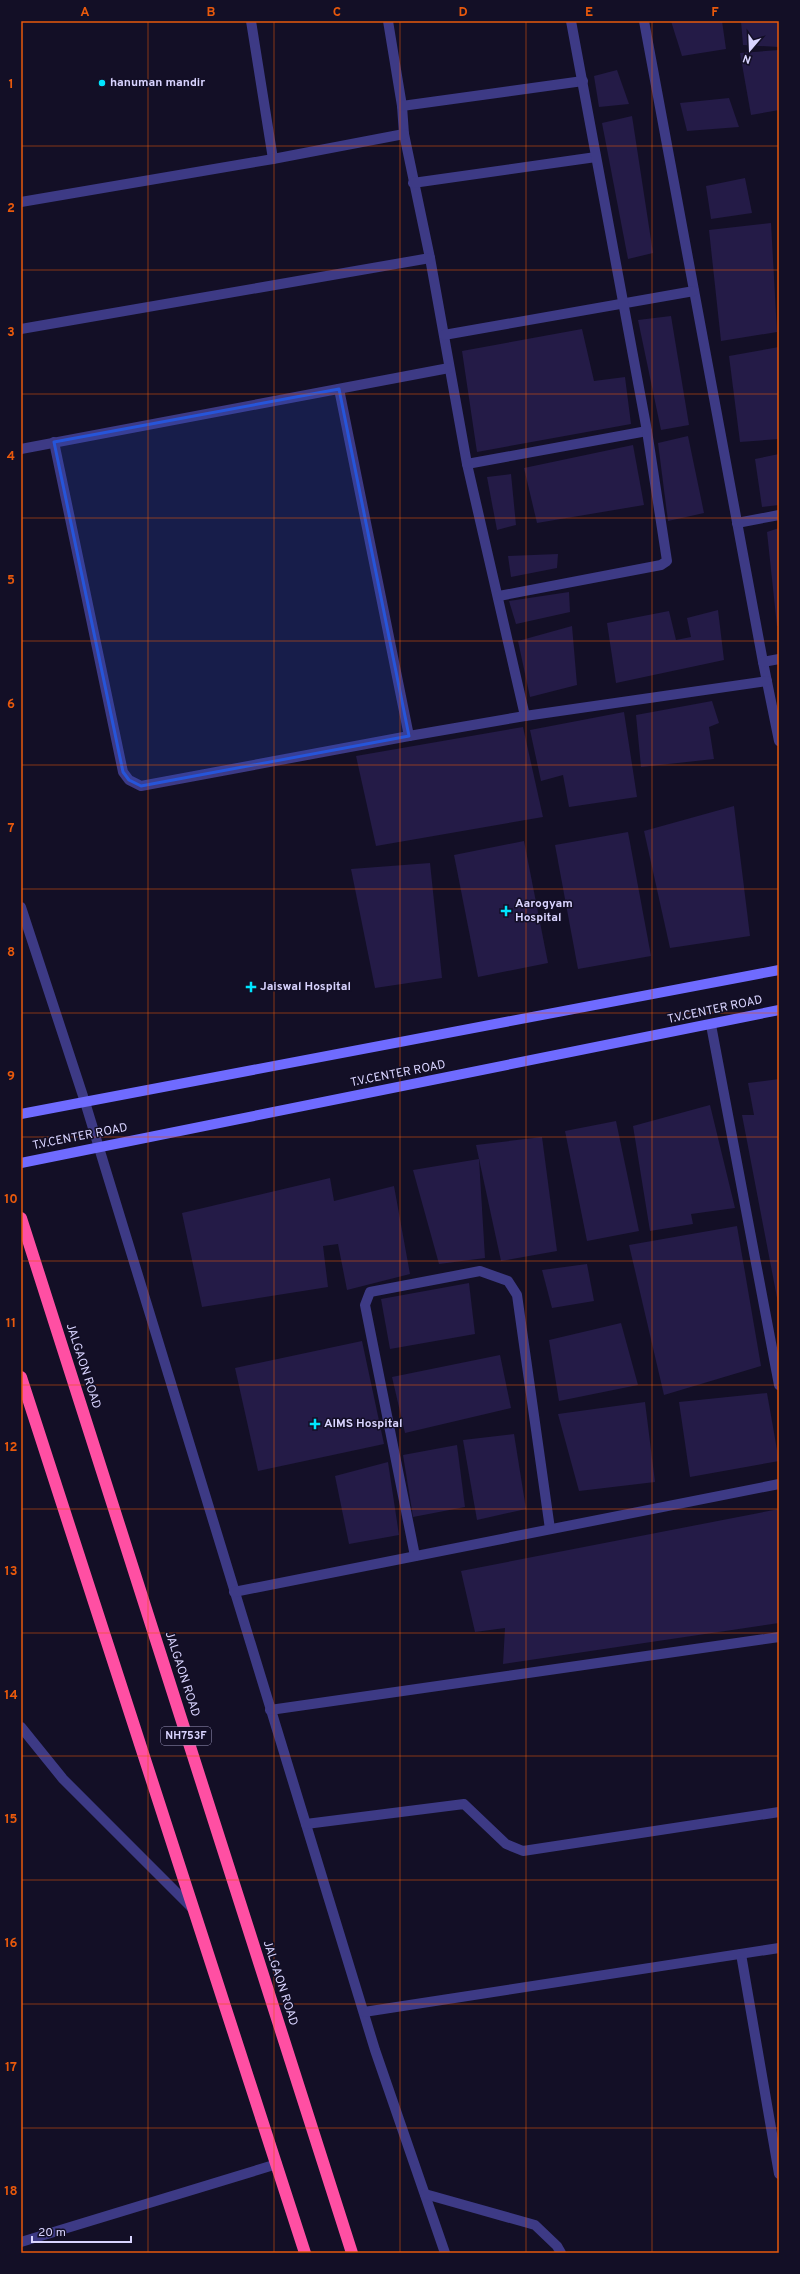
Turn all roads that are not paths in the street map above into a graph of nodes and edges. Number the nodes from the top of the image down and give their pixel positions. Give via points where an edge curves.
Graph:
1 (251, 21) edge
2 (388, 21) edge
3 (571, 21) edge
4 (644, 21) edge
5 (583, 81) junction
6 (402, 106) junction
7 (404, 134) junction
8 (596, 157) junction
9 (273, 160) junction
10 (413, 183) junction
11 (21, 202) edge
12 (430, 258) junction
13 (694, 291) junction
14 (624, 303) junction
15 (21, 329) edge
16 (444, 335) junction
17 (449, 368) junction
18 (339, 389) junction
19 (647, 431) junction
20 (54, 442) junction
21 (21, 449) edge
22 (467, 464) junction
23 (779, 516) edge
24 (737, 524) junction
25 (499, 596) junction
26 (779, 659) edge
27 (763, 662) junction
28 (767, 681) junction
29 (525, 716) junction
30 (409, 736) junction
31 (779, 741) edge
32 (21, 907) edge
33 (779, 970) edge
34 (779, 1010) edge
35 (711, 1025) junction
36 (85, 1102) junction
37 (21, 1114) edge
38 (98, 1147) junction
39 (21, 1163) edge
40 (21, 1218) edge
41 (21, 1377) edge
42 (779, 1385) edge
43 (779, 1484) edge
44 (550, 1529) junction
45 (415, 1556) junction
46 (234, 1592) junction
47 (779, 1637) edge
48 (270, 1710) junction
49 (21, 1727) edge
50 (779, 1812) edge
51 (306, 1824) junction
52 (196, 1912) junction
53 (779, 1948) edge
54 (741, 1954) junction
55 (364, 2012) junction
56 (277, 2164) junction
57 (779, 2174) edge
58 (425, 2194) junction
59 (21, 2242) edge
60 (305, 2253) edge
61 (352, 2253) edge
62 (445, 2253) edge
63 (561, 2253) edge

1 - 9 street
2 - 6 street
3 - 5 street
4 - 13 street
5 - 6 street
5 - 8 street
6 - 7 street
7 - 9 street
7 - 10 street
8 - 10 street
8 - 14 street
9 - 11 street
10 - 12 street
12 - 15 street
12 - 16 street
13 - 14 street
13 - 24 street
14 - 16 street
14 - 19 street
16 - 17 street
17 - 18 street
17 - 22 street
18 - 20 street
18 - 30 street
19 - 22 street
19 - 25 street via 667,561 661,566
20 - 21 street
20 - 30 street via 123,772 129,780 141,786
22 - 25 street
23 - 24 street
24 - 27 street
25 - 29 street
26 - 27 street
27 - 28 street
28 - 29 street
28 - 31 street
29 - 30 street
32 - 36 street
33 - 36 street
34 - 35 street, T.V.CENTER ROAD
35 - 38 street, T.V.CENTER ROAD
35 - 42 street
36 - 37 street
36 - 38 street
38 - 39 street, T.V.CENTER ROAD
38 - 46 street
40 - 61 highway, JALGAON ROAD / NH753F
41 - 52 highway
43 - 44 street
44 - 45 street
44 - 45 street via 517,1295 508,1281 480,1271 370,1292 365,1305
45 - 46 street
46 - 48 street
47 - 48 street
48 - 51 street
49 - 52 street via 63,1779
50 - 51 street via 523,1850 506,1844 464,1804
51 - 55 street
52 - 56 highway
53 - 54 street
54 - 55 street
54 - 57 street
55 - 58 street
56 - 59 street
56 - 60 highway
58 - 62 street
58 - 63 street via 535,2225

